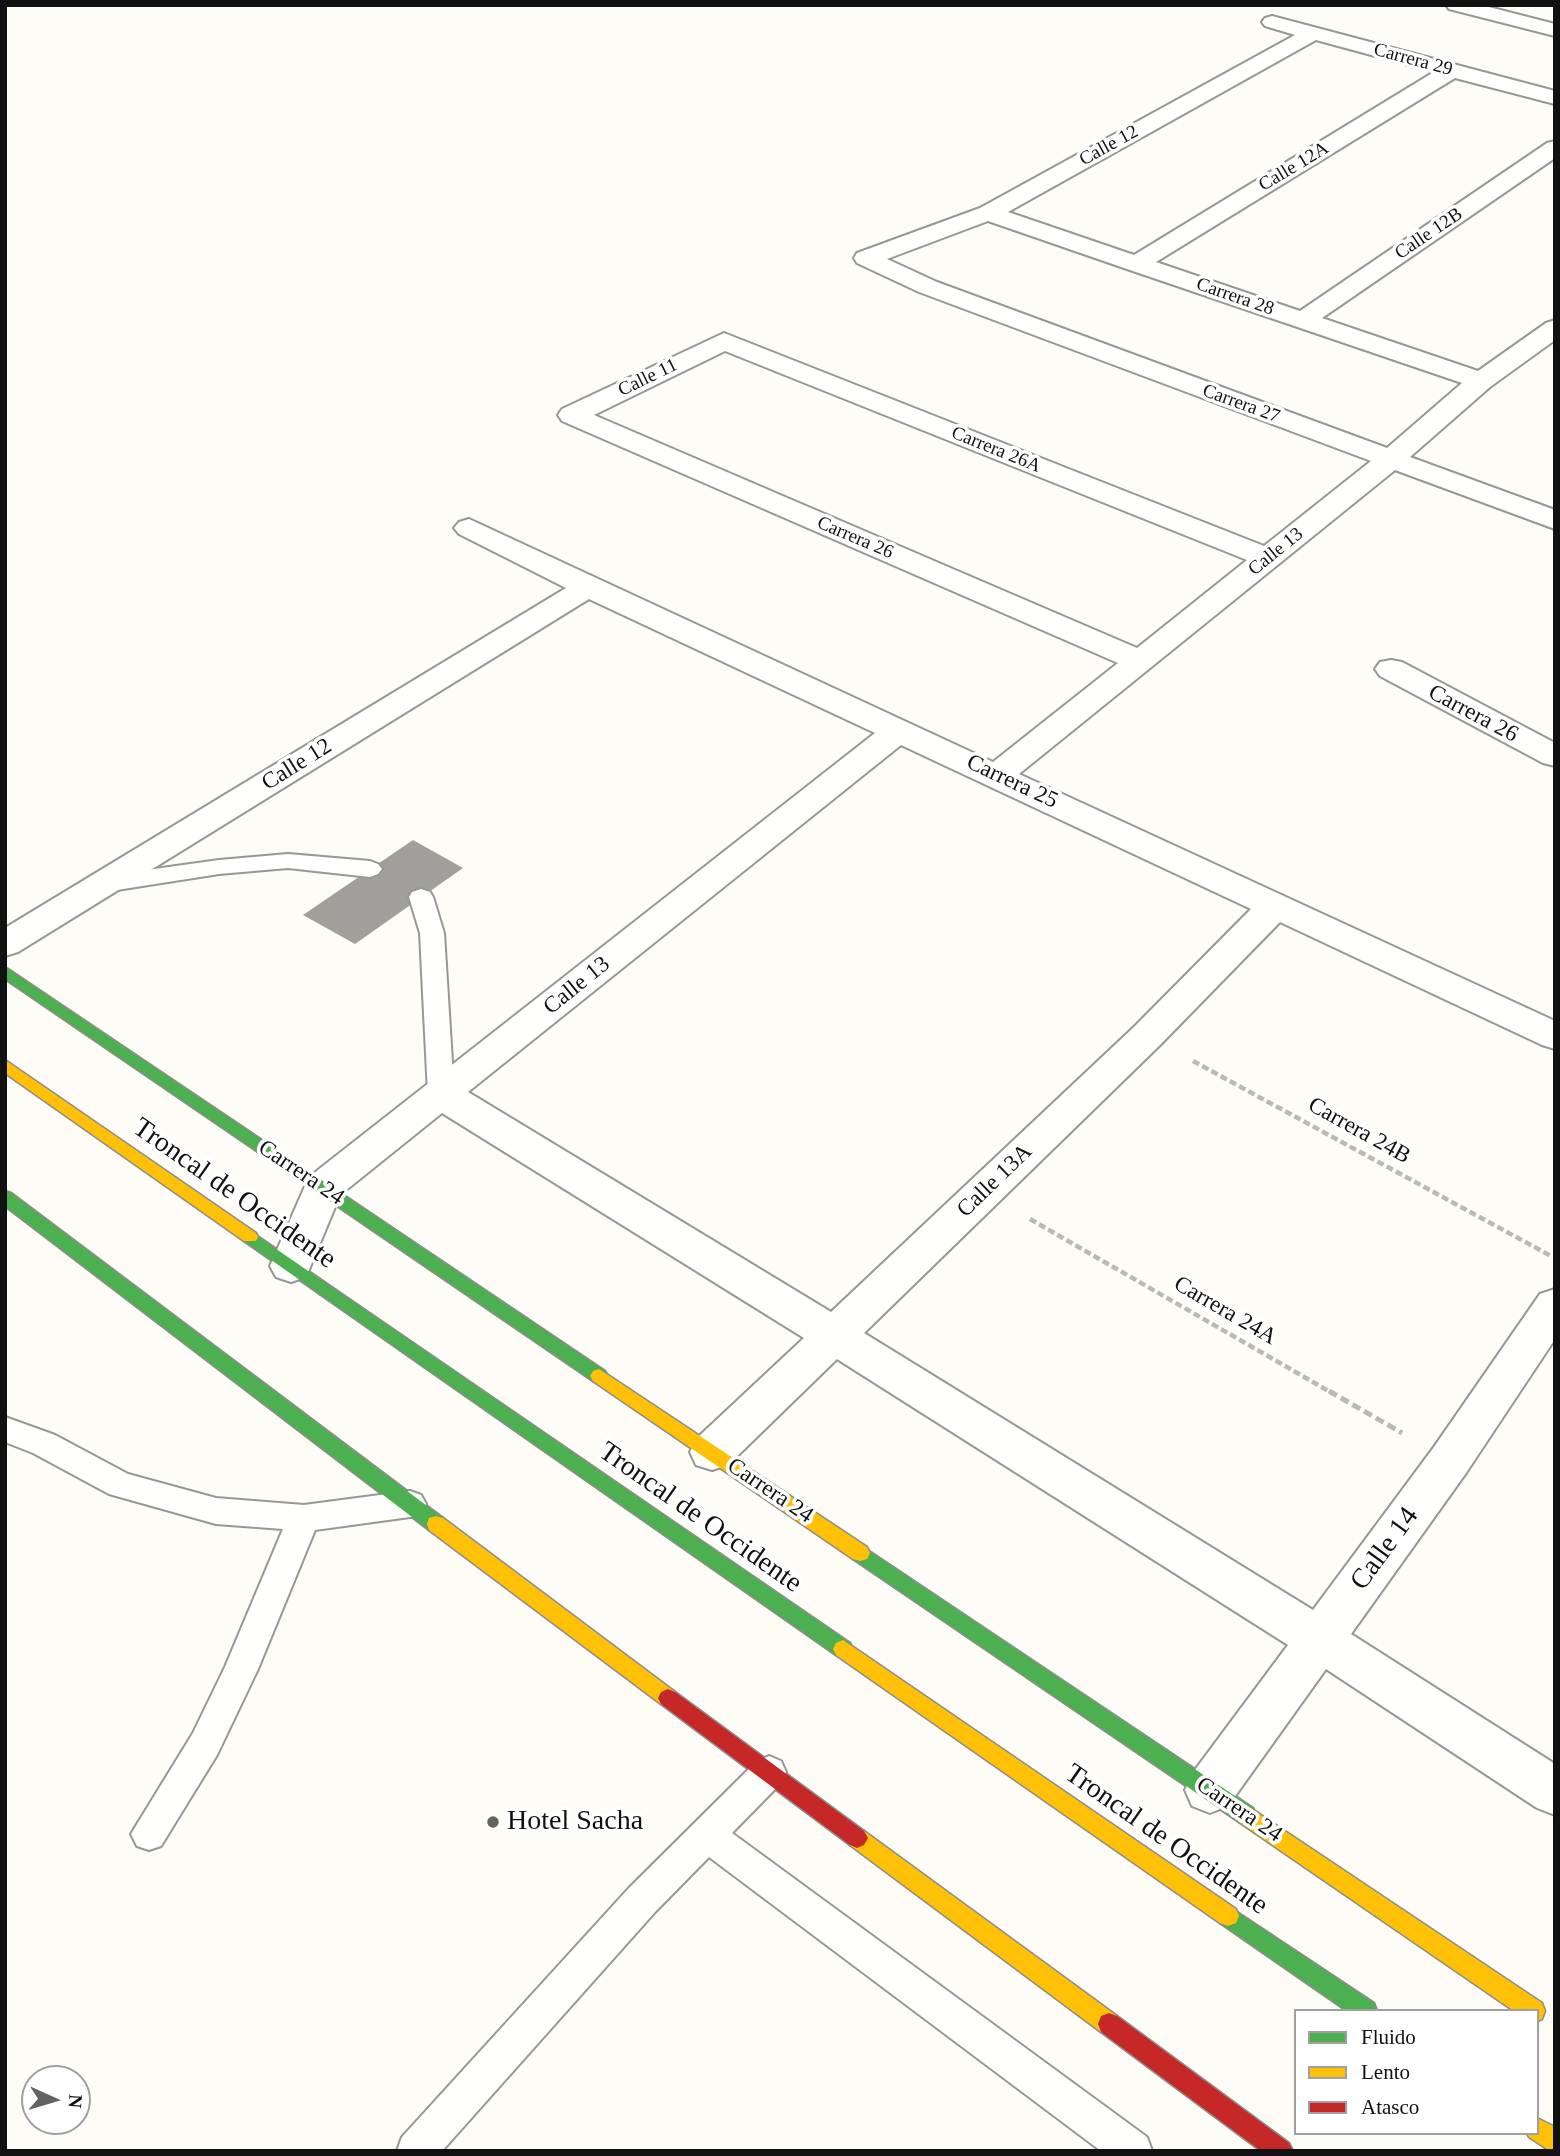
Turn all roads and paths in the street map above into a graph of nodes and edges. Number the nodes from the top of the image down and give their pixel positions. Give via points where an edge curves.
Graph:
1 (1298, 5) edge
2 (1456, 5) edge
3 (1555, 30) edge
4 (1313, 33) junction
5 (1452, 70) junction
6 (1555, 98) edge
7 (1555, 148) edge
8 (988, 213) junction
9 (1136, 264) junction
10 (928, 287) joint
11 (1303, 320) junction
12 (1555, 328) edge
13 (724, 341) joint
14 (1481, 380) junction
15 (572, 415) joint
16 (1391, 459) junction
17 (1555, 520) edge
18 (469, 528) dead end
19 (1268, 558) junction
20 (589, 587) junction
21 (1138, 660) junction
22 (1391, 670) dead end
23 (898, 731) junction
24 (1550, 747) edge
25 (998, 775) junction
26 (370, 869) dead end
27 (104, 884) junction
28 (421, 897) dead end
29 (1275, 906) junction
30 (5, 944) edge
31 (5, 972) edge
32 (1147, 1036) junction
33 (1555, 1036) edge
34 (5, 1065) edge
35 (441, 1094) junction
36 (323, 1187) junction
37 (984, 1193) junction
38 (5, 1197) edge
39 (1555, 1258) edge
40 (290, 1266) junction
41 (1555, 1305) edge
42 (834, 1335) junction
43 (5, 1429) edge
44 (712, 1452) junction
45 (1450, 1460) junction
46 (410, 1504) junction
47 (304, 1518) junction
48 (1318, 1639) junction
49 (769, 1772) junction
50 (1210, 1790) junction
51 (1555, 1792) edge
52 (149, 1834) dead end
53 (707, 1835) junction
54 (1363, 2009) edge
55 (1531, 2009) edge
56 (1539, 2015) edge
57 (1555, 2025) edge
58 (1539, 2130) edge
59 (1555, 2141) edge
60 (416, 2151) edge
61 (1133, 2151) edge
62 (1281, 2151) edge

1 - 4 street, Carrera 29 via 1272,22
2 - 3 street
4 - 5 street, Carrera 29
4 - 8 street, Calle 12
5 - 6 street, Carrera 29
5 - 9 street, Calle 12A
7 - 11 street, Calle 12B
8 - 9 street, Carrera 28
8 - 10 street, Calle 12 via 866,258
9 - 11 street, Carrera 28
10 - 16 street, Carrera 27
11 - 14 street, Carrera 28
12 - 14 street, Calle 13
13 - 15 street, Calle 11
13 - 19 street, Carrera 26A
14 - 16 street, Calle 13
15 - 21 street, Carrera 26
16 - 17 street, Carrera 27
16 - 19 street, Calle 13
18 - 20 street, Carrera 25
19 - 21 street, Calle 13
20 - 23 street, Carrera 25
20 - 27 street, Calle 12
21 - 25 street, Calle 13
22 - 24 street, Carrera 26
23 - 25 street, Carrera 25
23 - 35 street, Calle 13
25 - 29 street, Carrera 25
26 - 27 lane via 288,861
27 - 30 street, Calle 12
28 - 35 lane via 432,933
29 - 32 street, Calle 13A
29 - 33 street, Carrera 25
31 - 36 main road, Carrera 24
32 - 37 street, Calle 13A
32 - 39 path, Carrera 24B
34 - 40 main road, Troncal de Occidente
35 - 36 street, Calle 13
35 - 42 street
36 - 40 street, Calle 13
36 - 44 main road, Carrera 24
37 - 42 street, Calle 13A
37 - 45 path, Carrera 24A
38 - 46 main road
40 - 54 main road, Troncal de Occidente
41 - 45 street, Calle 14
42 - 44 street, Calle 13A
42 - 48 street
43 - 47 lane via 44,1444 120,1485 216,1511
44 - 50 main road, Carrera 24
45 - 48 street, Calle 14
46 - 47 lane
46 - 49 main road
47 - 52 lane via 217,1719
48 - 50 street, Calle 14
48 - 51 street
49 - 53 lane
49 - 62 main road
50 - 55 main road, Carrera 24
53 - 60 lane via 642,1900
53 - 61 lane
56 - 57 street, Carrera 24
58 - 59 main road

